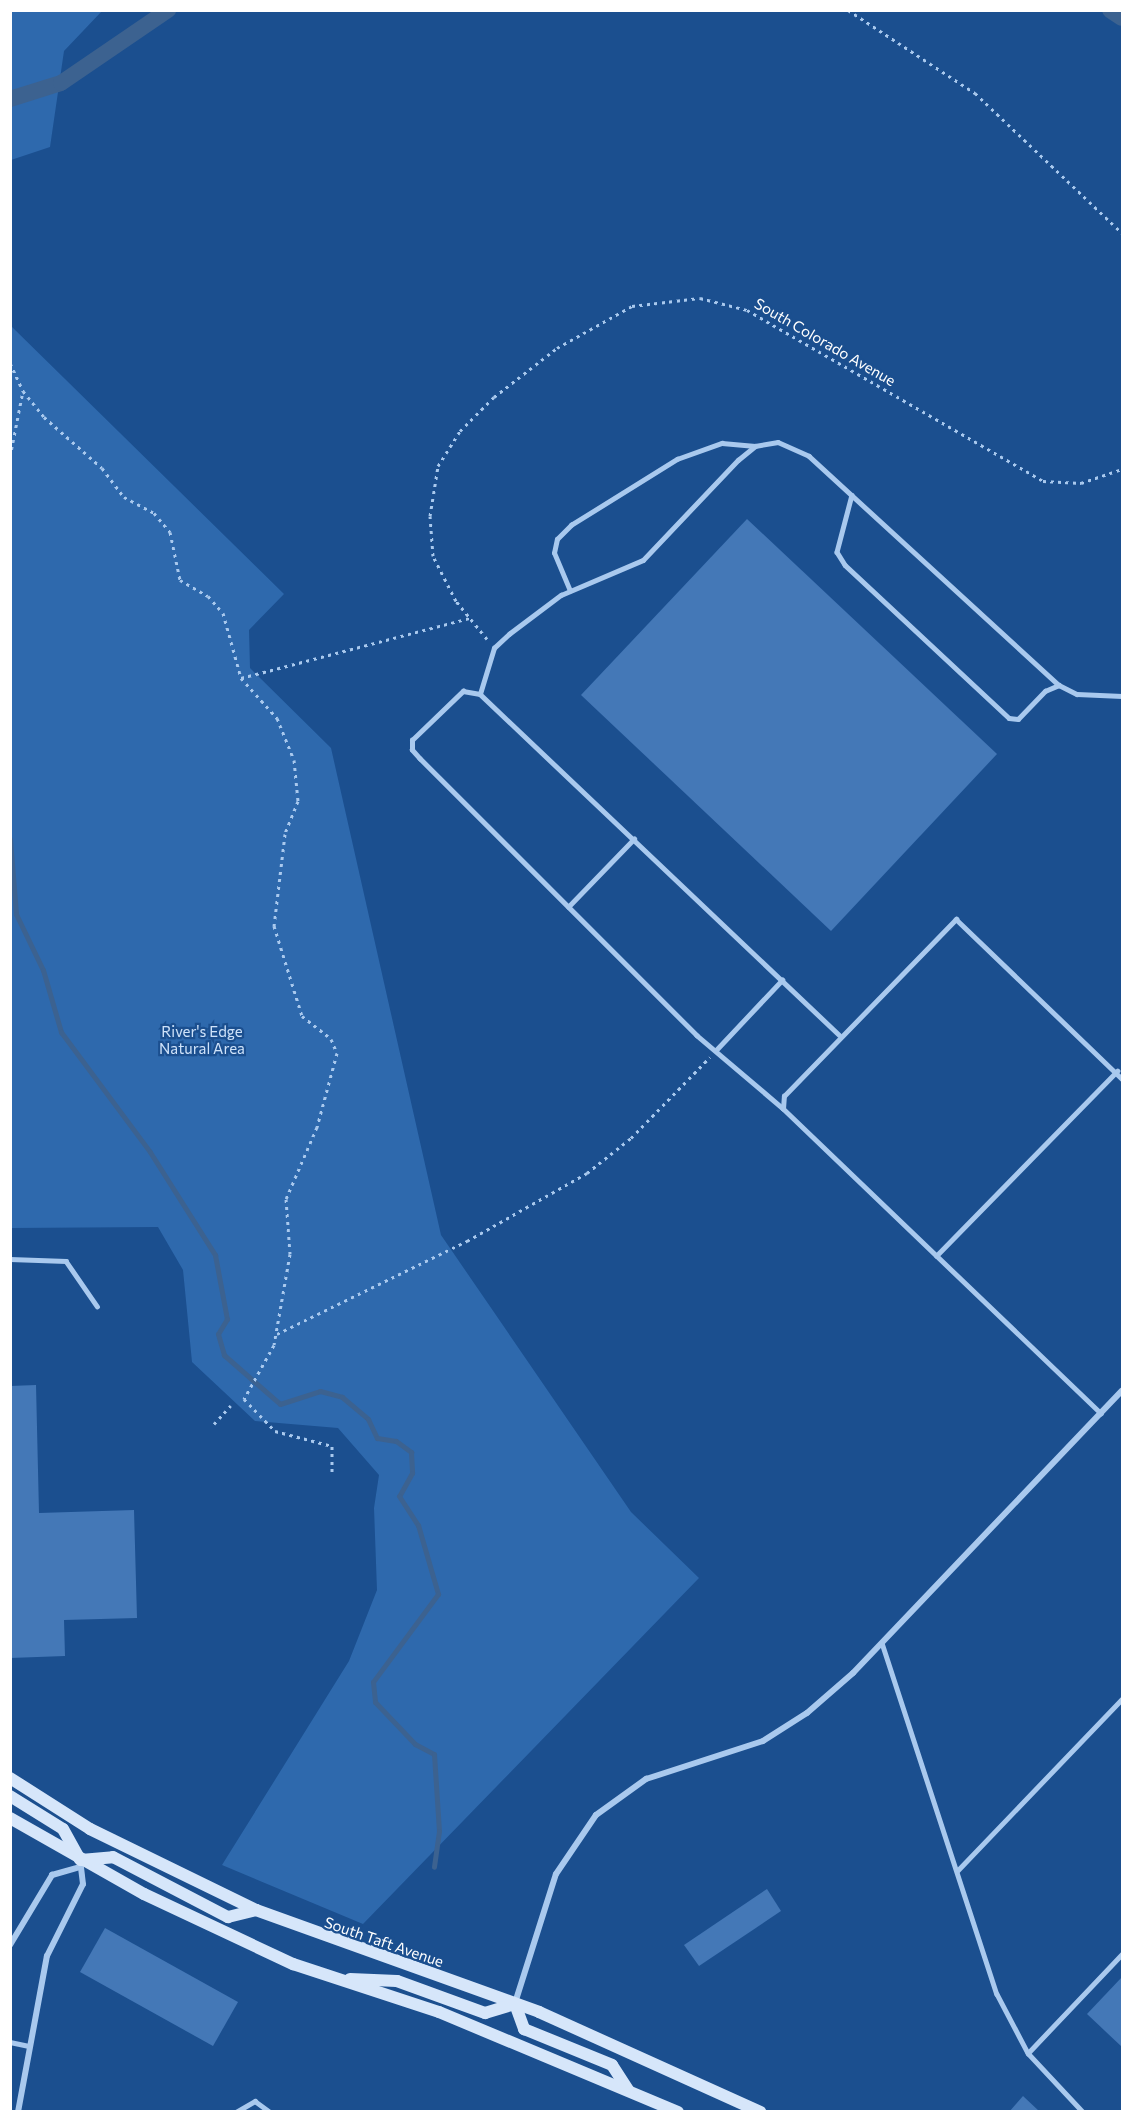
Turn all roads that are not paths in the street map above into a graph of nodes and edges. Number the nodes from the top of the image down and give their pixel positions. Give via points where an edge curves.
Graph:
1 (754, 446) junction
2 (852, 495) junction
3 (570, 591) junction
4 (1059, 685) junction
5 (480, 694) junction
6 (1122, 696) edge
7 (634, 839) junction
8 (568, 907) junction
9 (782, 980) junction
10 (839, 1035) junction
11 (717, 1049) junction
12 (1117, 1071) junction
13 (1122, 1079) edge
14 (783, 1109) junction
15 (936, 1256) junction
16 (10, 1259) edge
17 (98, 1306) dead end
18 (1122, 1391) edge
19 (1101, 1414) junction
20 (882, 1643) junction
21 (1122, 1699) edge
22 (10, 1778) edge
23 (10, 1796) edge
24 (10, 1818) edge
25 (79, 1864) junction
26 (957, 1871) junction
27 (256, 1910) junction
28 (10, 1945) edge
29 (1122, 1954) edge
30 (336, 1978) junction
31 (515, 2004) junction
32 (10, 2042) edge
33 (29, 2046) junction
34 (1028, 2053) junction
35 (628, 2090) junction
36 (18, 2112) edge
37 (236, 2112) edge
38 (270, 2112) edge
39 (678, 2112) edge
40 (760, 2112) edge
41 (1083, 2112) edge

1 - 2 lane via 789,444
1 - 3 lane via 643,560
1 - 3 lane via 722,443 677,459 572,525 556,539 554,553
2 - 4 lane
2 - 4 lane via 837,552 845,565 1009,718 1018,719
3 - 5 lane via 494,648
4 - 6 lane via 1077,694
5 - 7 lane
5 - 8 lane via 463,692 446,703 412,740 411,750
7 - 8 lane
7 - 9 lane
8 - 11 lane via 697,1036
9 - 10 lane
9 - 11 lane
10 - 12 lane via 956,919
10 - 14 lane via 790,1086
11 - 14 lane
12 - 13 lane
12 - 15 lane
14 - 15 lane
15 - 19 lane
16 - 17 lane via 66,1261
18 - 19 street
19 - 20 street
20 - 26 lane
20 - 31 street via 784,1730 646,1779 596,1815 556,1874
21 - 26 lane
22 - 27 main road, South Taft Avenue via 90,1829
23 - 25 main road via 63,1829
24 - 25 main road
25 - 27 main road via 113,1857 228,1917
25 - 28 street via 52,1875
25 - 30 main road via 293,1964
25 - 33 street via 83,1884 47,1956
26 - 34 lane via 997,1994
27 - 31 main road, South Taft Avenue
29 - 34 lane
30 - 31 main road via 397,1981 485,2013
30 - 35 main road via 439,2012
31 - 35 main road via 524,2029 612,2065
31 - 40 main road, South Taft Avenue
32 - 33 lane
33 - 36 street
34 - 41 lane
35 - 39 main road
37 - 38 lane via 255,2101

